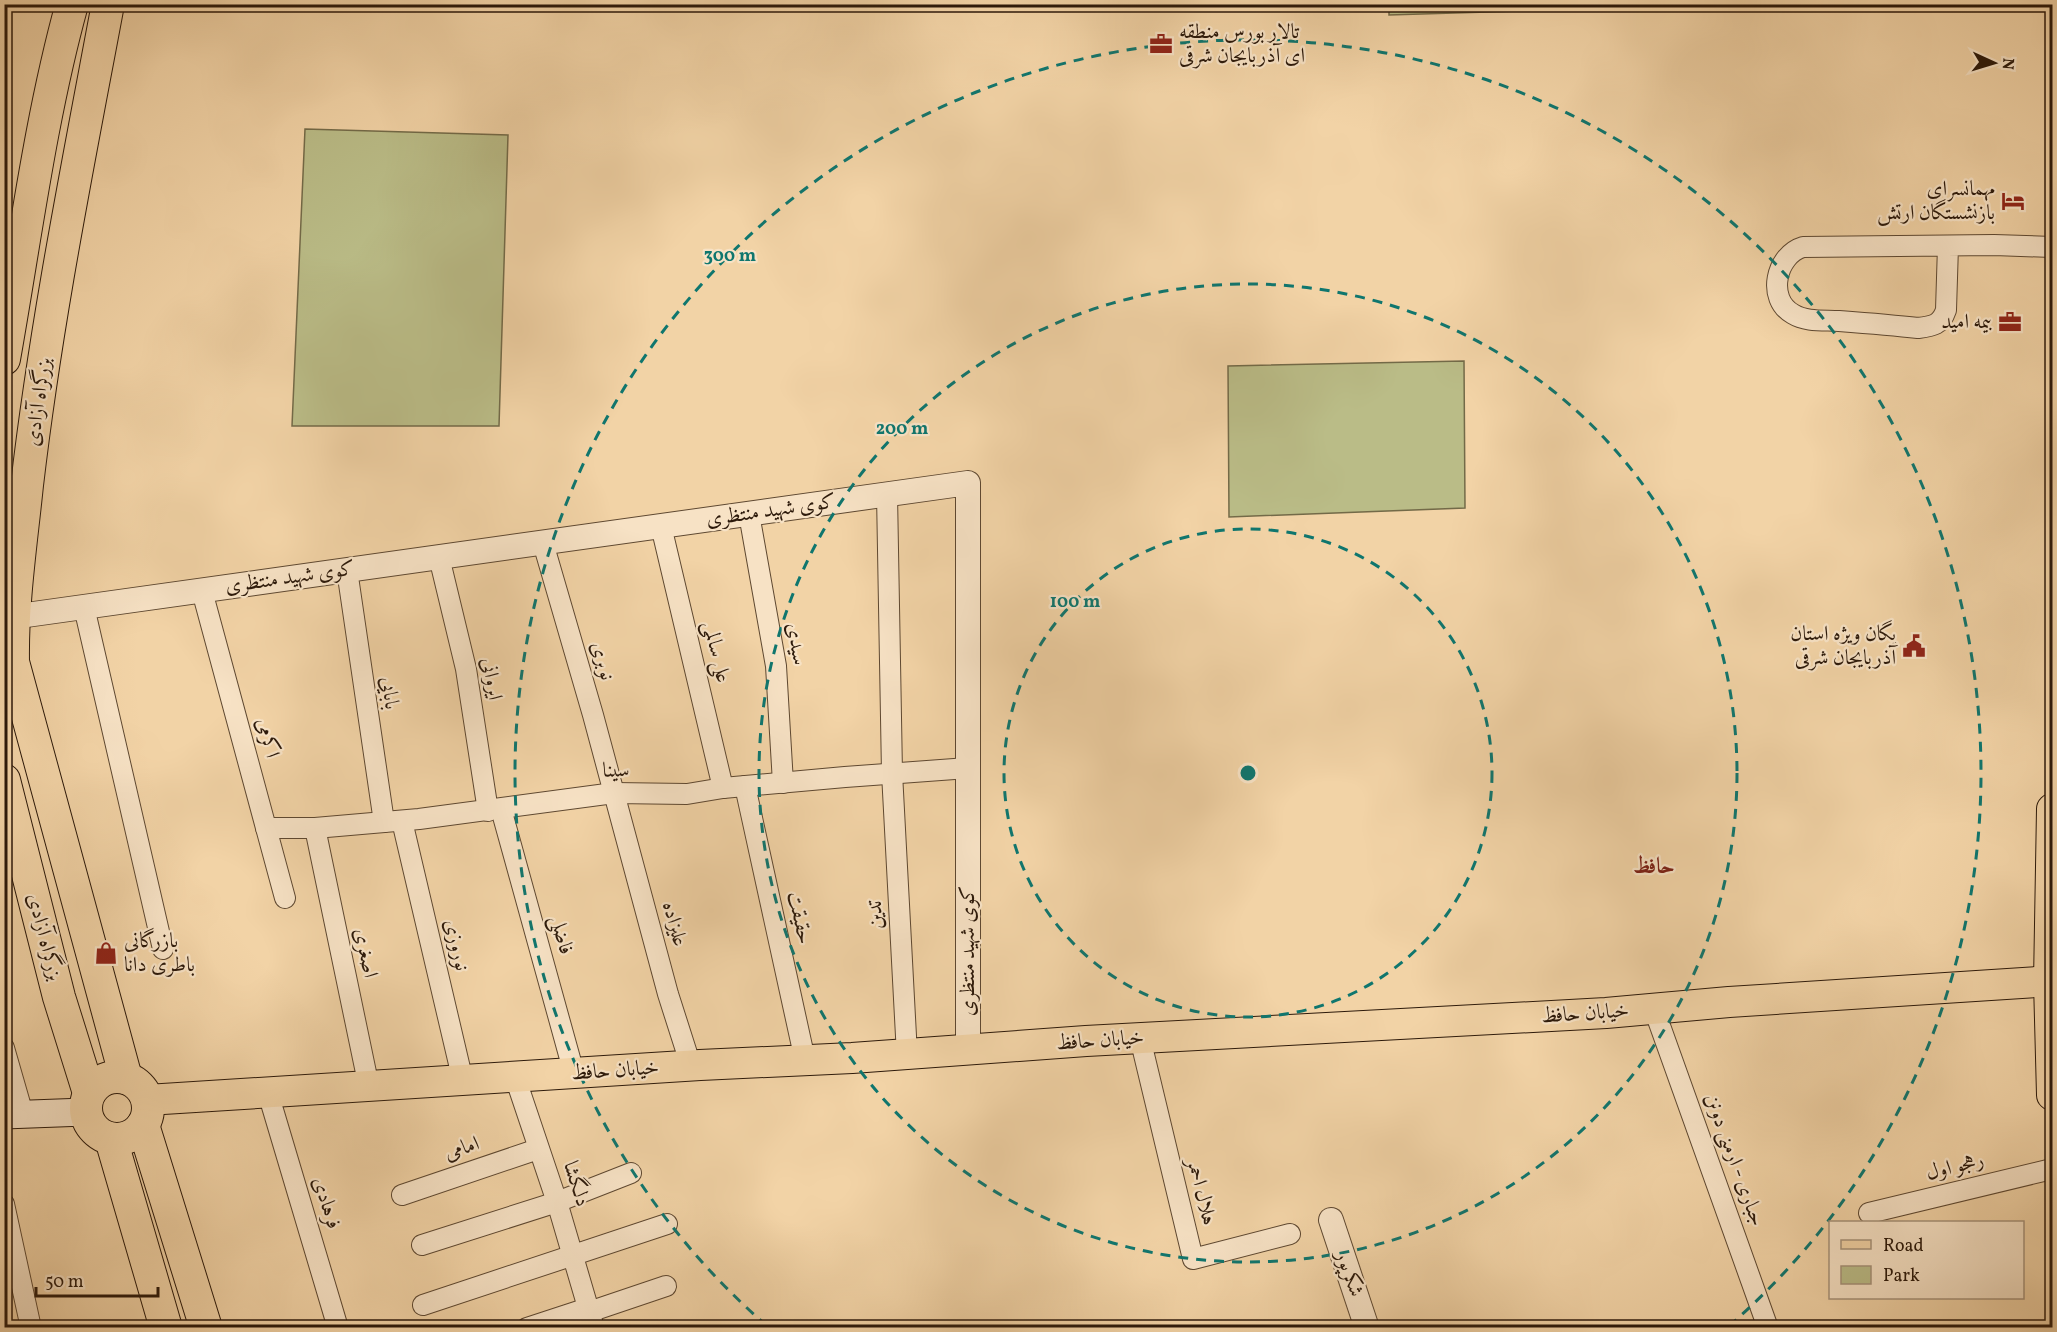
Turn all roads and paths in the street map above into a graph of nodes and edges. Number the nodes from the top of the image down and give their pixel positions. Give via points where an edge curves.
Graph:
1 (72, 4) edge
2 (108, 4) edge
3 (1948, 246) junction
4 (2052, 247) edge
5 (4, 359) edge
6 (887, 494) junction
7 (749, 514) junction
8 (661, 526) junction
9 (543, 543) junction
10 (439, 557) junction
11 (347, 570) junction
12 (202, 591) junction
13 (84, 608) junction
14 (12, 617) junction
15 (968, 768) junction
16 (892, 773) junction
17 (4, 780) edge
18 (783, 783) junction
19 (745, 786) junction
20 (723, 788) junction
21 (614, 793) junction
22 (2052, 809) edge
23 (495, 810) junction
24 (393, 822) junction
25 (266, 828) junction
26 (315, 828) junction
27 (14, 856) edge
28 (285, 898) dead end
29 (163, 949) dead end
30 (2050, 981) edge
31 (1654, 1009) junction
32 (1140, 1038) junction
33 (4, 1048) edge
34 (968, 1051) junction
35 (907, 1055) junction
36 (805, 1060) junction
37 (691, 1066) junction
38 (574, 1073) junction
39 (515, 1077) junction
40 (126, 1078) junction
41 (463, 1081) junction
42 (369, 1087) junction
43 (268, 1093) junction
44 (2052, 1095) edge
45 (87, 1102) junction
46 (145, 1113) junction
47 (14, 1114) edge
48 (111, 1139) junction
49 (538, 1149) junction
50 (2052, 1168) edge
51 (631, 1173) dead end
52 (402, 1195) dead end
53 (556, 1202) junction
54 (4, 1204) edge
55 (1869, 1213) dead end
56 (1331, 1220) dead end
57 (667, 1224) dead end
58 (1290, 1234) dead end
59 (422, 1245) dead end
60 (573, 1256) junction
61 (666, 1286) dead end
62 (423, 1305) dead end
63 (591, 1316) edge
64 (31, 1328) edge
65 (166, 1328) edge
66 (206, 1328) edge
67 (338, 1328) edge
68 (527, 1328) edge
69 (1367, 1328) edge
70 (1768, 1328) edge

1 - 5 highway, بزرگراه آزادی via 42,143
2 - 14 highway, بزرگراه آزادی via 33,432
3 - 3 street via 1803,247 1785,258 1778,294 1786,310 1806,319 1929,327 1938,324 1946,310
3 - 4 street
6 - 7 street, کوی شهید منتظری
6 - 15 street, کوی شهید منتظری via 968,483
6 - 16 street
7 - 8 street, کوی شهید منتظری
7 - 18 street, سیدی via 776,666
8 - 9 street, کوی شهید منتظری
8 - 20 street, علی سالمی
9 - 10 street, کوی شهید منتظری
9 - 21 street, نوبری
10 - 11 street, کوی شهید منتظری
10 - 23 street, ایروانی
11 - 12 street, کوی شهید منتظری
11 - 24 street, بابایی
12 - 13 street, کوی شهید منتظری
12 - 25 street, اکرمی
13 - 14 street, کوی شهید منتظری
13 - 29 street
14 - 40 highway, بزرگراه آزادی via 13,662
15 - 16 street, سینا
15 - 34 street, کوی شهید منتظری
16 - 18 street, سینا
16 - 35 street, تدین
17 - 27 highway, بزرگراه آزادی
18 - 19 street, سینا
19 - 20 street, سینا
19 - 36 street, حقیقت
20 - 21 street, سینا via 687,794
21 - 23 street, سینا
21 - 37 street, علیزاده
22 - 30 main road
23 - 24 street, سینا
23 - 38 street, فاضلی
24 - 26 street, سینا
24 - 41 street, نوروزی
25 - 26 street, سینا
25 - 28 street, اکرمی
26 - 42 street, اصغری
27 - 45 highway, بزرگراه آزادی via 59,997
30 - 31 main road, خیابان حافظ
30 - 44 main road
31 - 32 main road, خیابان حافظ
31 - 70 street, جباری - ارمنی دونن
32 - 34 main road, خیابان حافظ
32 - 58 street, هلال احمر via 1193,1259
33 - 47 street
34 - 35 main road, خیابان حافظ
35 - 36 main road, خیابان حافظ
36 - 37 main road, خیابان حافظ
37 - 38 main road, خیابان حافظ
38 - 39 main road, خیابان حافظ
39 - 41 main road, خیابان حافظ
39 - 49 street, دلگشا
40 - 45 highway via 105,1078 96,1084
40 - 46 highway via 143,1090
41 - 42 main road, خیابان حافظ
42 - 43 main road, خیابان حافظ
43 - 46 main road, خیابان حافظ
43 - 67 street, فرهادی
45 - 47 main road
45 - 48 highway via 88,1121 101,1136
46 - 48 highway via 129,1137
46 - 66 highway
48 - 65 highway
49 - 52 street, امامی
49 - 53 street, دلگشا
50 - 55 street, رهجو اول
51 - 53 street
53 - 59 street
53 - 60 street, دلگشا
54 - 64 street
56 - 69 street, شکرپور
57 - 60 street
60 - 62 street
60 - 63 street, دلگشا
61 - 63 street
63 - 68 street

